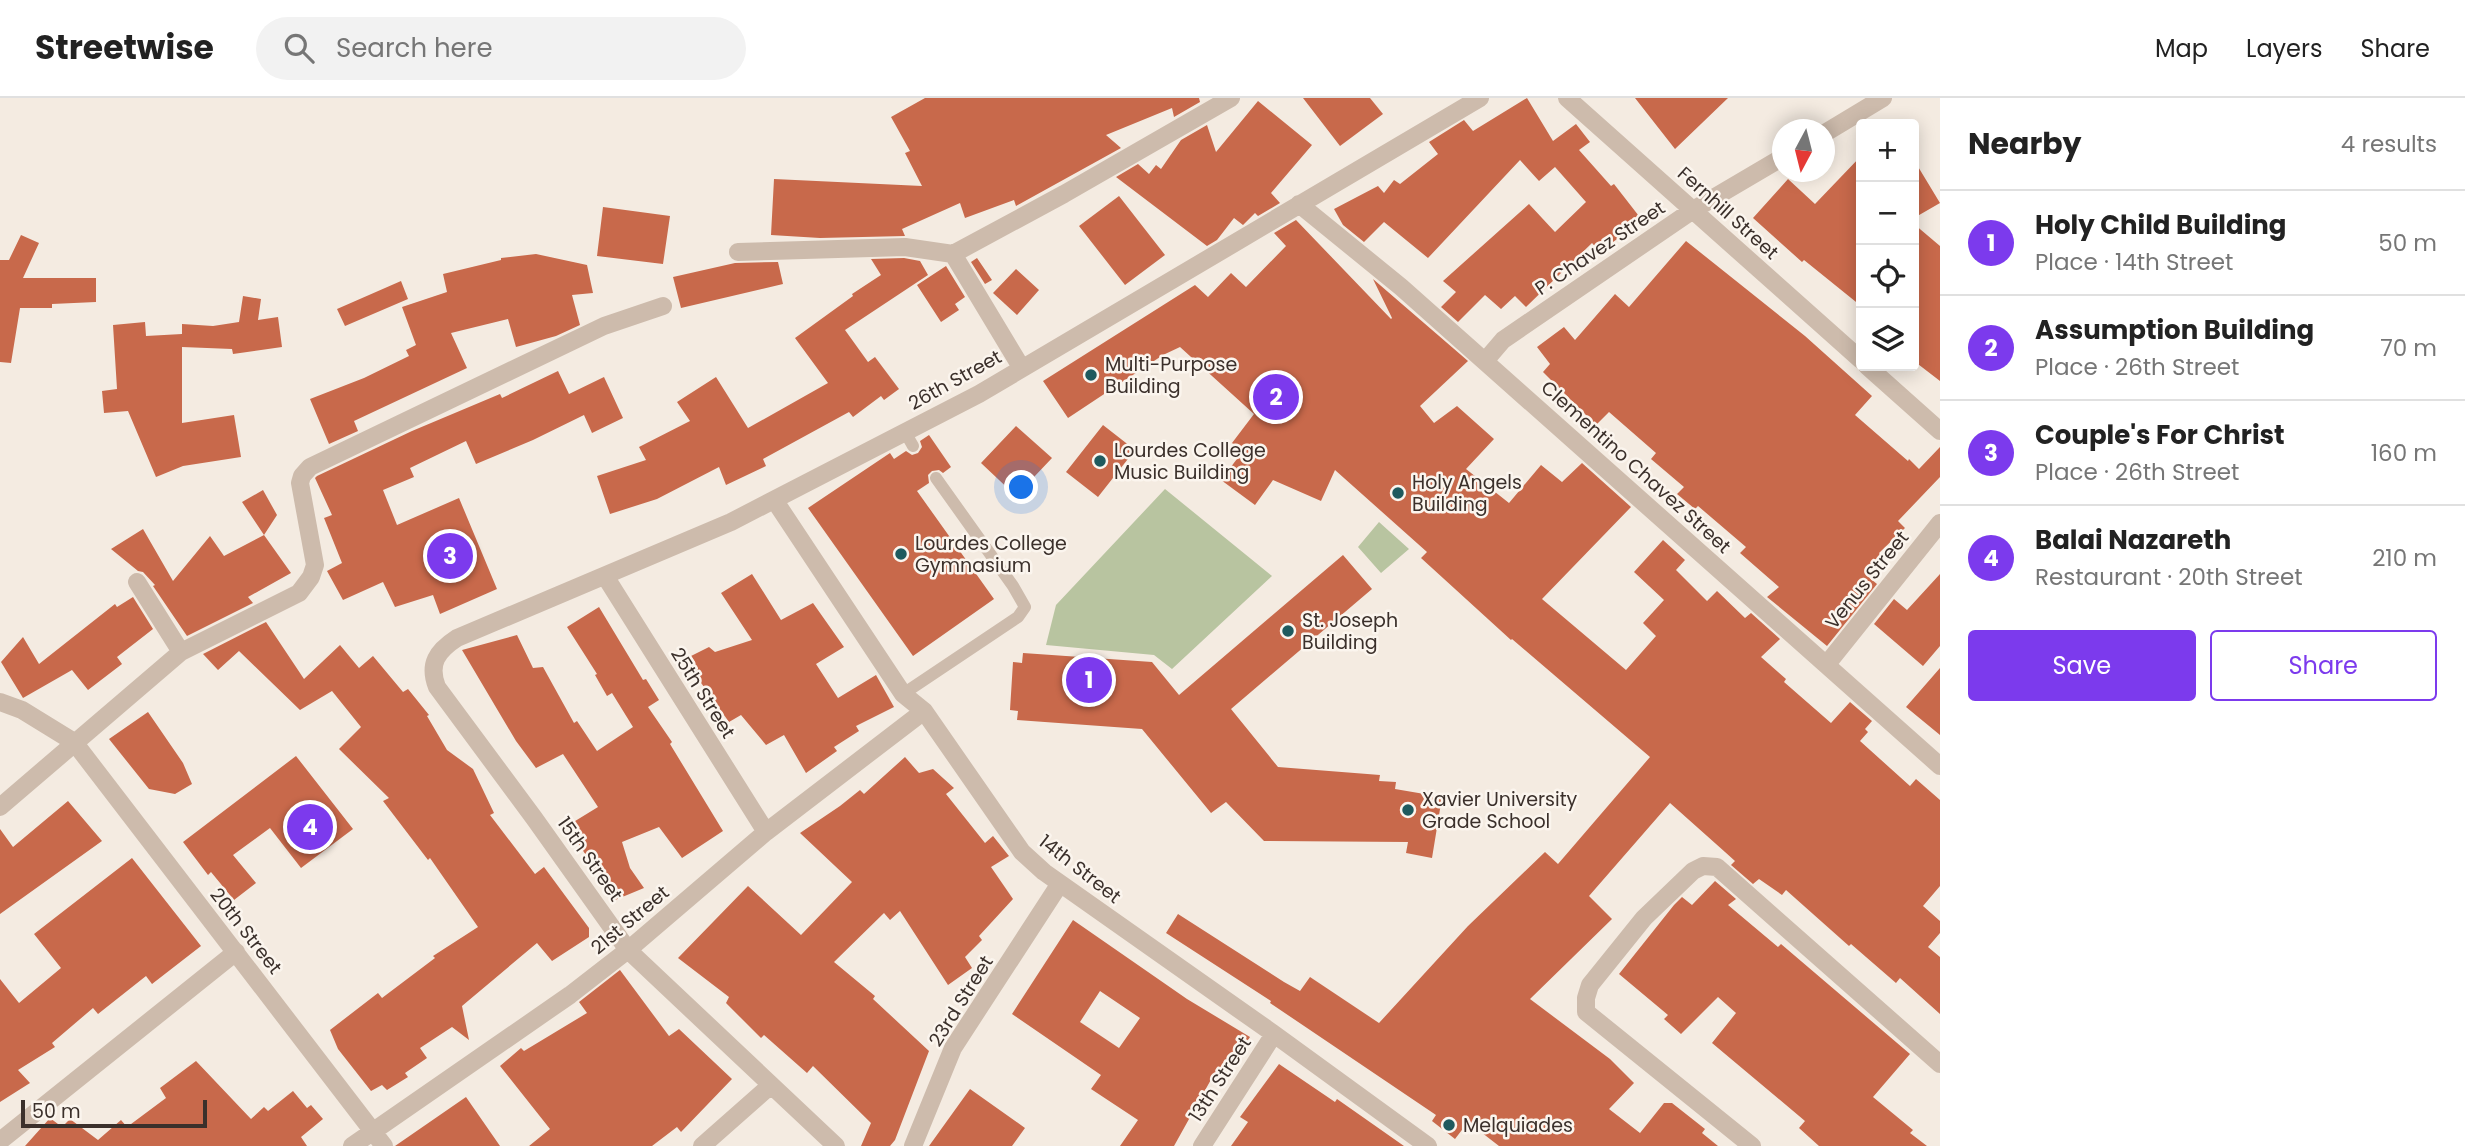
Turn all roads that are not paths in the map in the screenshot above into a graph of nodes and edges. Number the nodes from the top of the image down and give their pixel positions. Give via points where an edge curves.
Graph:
1 (1231, 98) edge
2 (1480, 98) edge
3 (1567, 98) edge
4 (1883, 98) edge
5 (1835, 127) edge
6 (1772, 163) edge
7 (1299, 204) junction
8 (1693, 210) junction
9 (738, 252) dead end
10 (953, 254) junction
11 (663, 306) dead end
12 (1856, 356) edge
13 (1485, 361) junction
14 (1021, 367) junction
15 (1873, 371) edge
16 (1940, 431) edge
17 (936, 478) dead end
18 (775, 501) junction
19 (1940, 523) edge
20 (605, 576) junction
21 (137, 582) dead end
22 (181, 652) junction
23 (433, 661) joint
24 (1827, 664) junction
25 (903, 694) junction
26 (0, 702) edge
27 (924, 711) junction
28 (74, 742) junction
29 (1940, 766) edge
30 (0, 807) edge
31 (766, 832) junction
32 (1059, 885) junction
33 (628, 950) junction
34 (236, 952) junction
35 (1274, 1034) junction
36 (1940, 1064) edge
37 (771, 1085) junction
38 (373, 1130) junction
39 (0, 1141) edge
40 (1419, 1144) edge
41 (352, 1146) edge
42 (384, 1146) edge
43 (702, 1146) edge
44 (836, 1146) edge
45 (914, 1146) edge
46 (1202, 1146) edge
47 (1752, 1146) edge

1 - 10 street
2 - 7 street, 26th Street
3 - 8 street, Fernhill Street
4 - 5 street
6 - 8 street, P. Chavez Street
7 - 13 street, Clementino Chavez Street
7 - 14 street, 26th Street
8 - 12 street, Fernhill Street
8 - 13 street, P. Chavez Street via 1503,340
9 - 10 street via 905,247
10 - 14 street
11 - 22 street via 604,326 310,467 300,483 316,565 307,585
13 - 24 street, Clementino Chavez Street
14 - 18 street, 26th Street via 909,439
15 - 16 street
17 - 25 lane via 1026,607 1018,617
18 - 20 street, 26th Street
18 - 25 street, 14th Street
19 - 24 street, Venus Street
20 - 23 street, 26th Street via 457,638
20 - 31 street, 25th Street
21 - 22 street
22 - 28 street
23 - 33 street, 15th Street via 437,688
24 - 29 street, Clementino Chavez Street
25 - 27 street, 14th Street
26 - 28 street
27 - 31 street, 21st Street
27 - 32 street, 14th Street via 1023,852
28 - 30 street
28 - 34 street, 20th Street
31 - 33 street, 21st Street
32 - 35 street, 14th Street
32 - 45 street, 23rd Street via 953,1048
33 - 37 street, 15th Street
33 - 38 street, 21st Street
34 - 38 street, 20th Street
34 - 39 street
35 - 40 street, 14th Street
35 - 46 street, 13th Street
36 - 47 street via 1717,867 1703,866 1644,918 1598,975 1590,985 1586,1012
37 - 43 street
37 - 44 street, 15th Street
38 - 41 street, 21st Street
38 - 42 street, 20th Street

